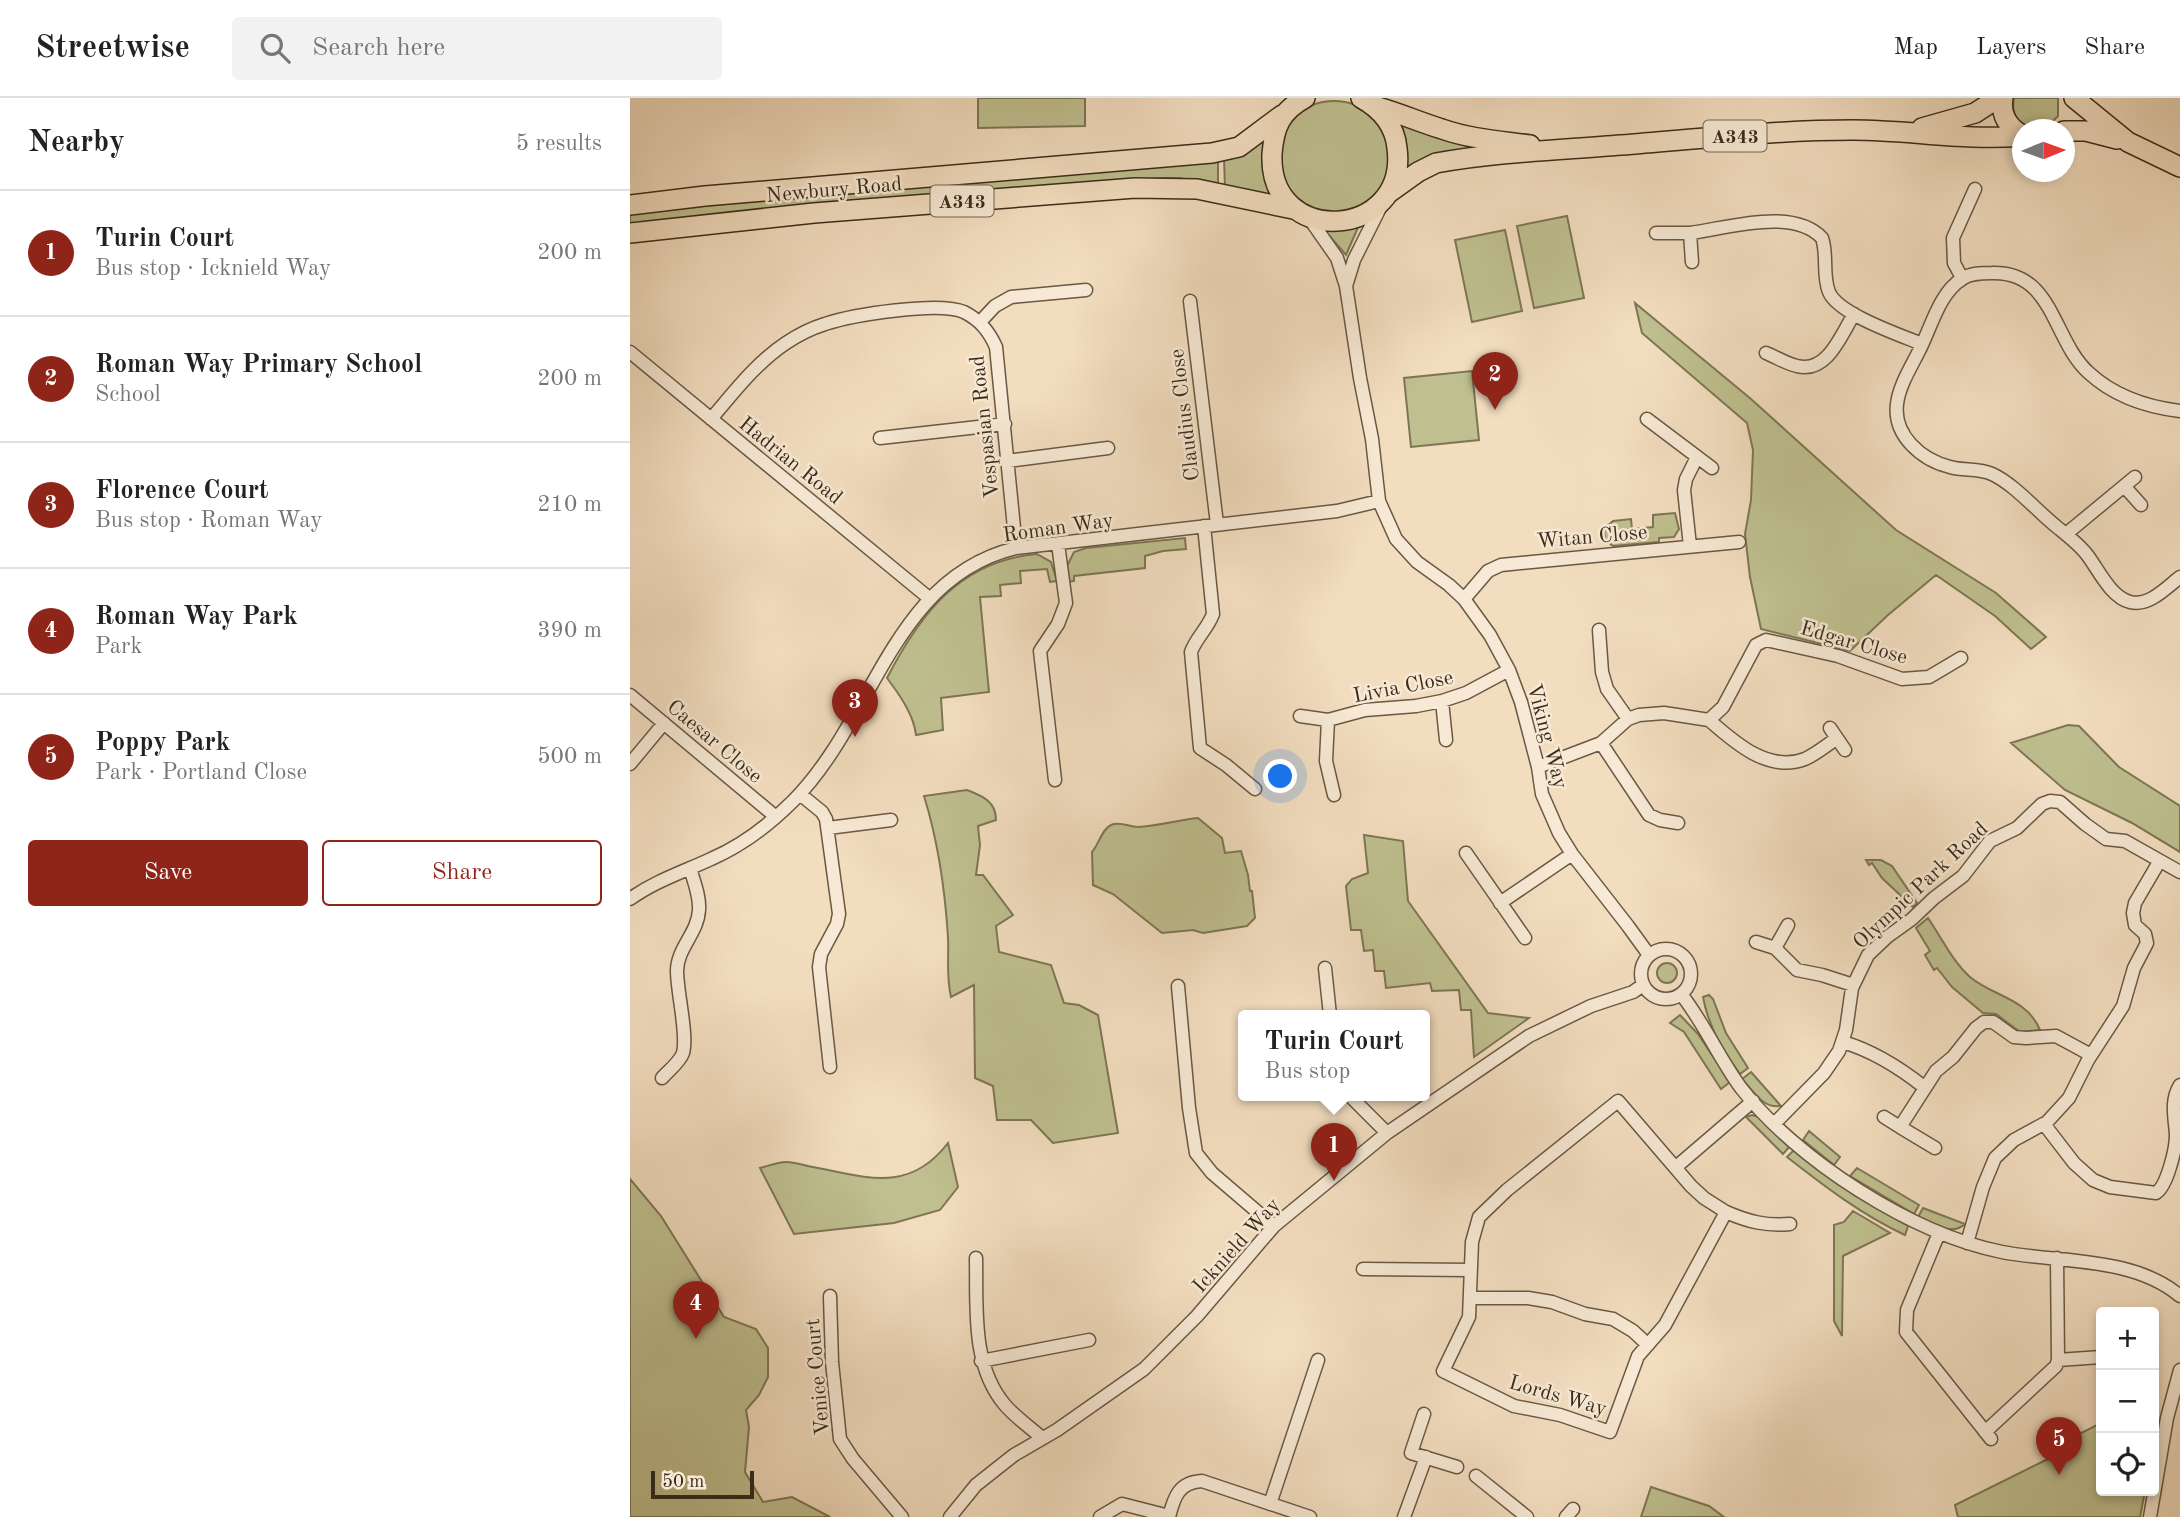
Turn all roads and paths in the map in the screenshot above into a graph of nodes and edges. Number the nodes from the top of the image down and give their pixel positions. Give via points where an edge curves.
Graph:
1 (1305, 98) edge
2 (2000, 98) edge
3 (2068, 98) edge
4 (2074, 98) edge
5 (1367, 102) edge
6 (1286, 108) edge
7 (2066, 119) edge
8 (2012, 127) edge
9 (1907, 131) junction
10 (2075, 131) edge
11 (2012, 137) edge
12 (2128, 142) junction
13 (1563, 149) junction
14 (2180, 167) edge
15 (1975, 188) dead end
16 (1387, 196) junction
17 (630, 205) edge
18 (1301, 213) junction
19 (630, 233) edge
20 (1656, 233) dead end
21 (1690, 233) junction
22 (1692, 262) dead end
23 (1962, 278) junction
24 (1346, 286) junction
25 (1086, 290) dead end
26 (1190, 301) dead end
27 (1854, 314) junction
28 (980, 323) junction
29 (1922, 344) junction
30 (630, 352) edge
31 (1766, 353) dead end
32 (2180, 411) edge
33 (711, 419) junction
34 (1647, 419) dead end
35 (1005, 424) junction
36 (880, 438) dead end
37 (1108, 448) dead end
38 (1698, 457) junction
39 (1007, 461) junction
40 (1712, 468) dead end
41 (2135, 477) dead end
42 (2124, 486) junction
43 (1379, 501) junction
44 (2141, 505) dead end
45 (1211, 525) junction
46 (2066, 534) junction
47 (1739, 542) dead end
48 (1058, 544) junction
49 (1690, 546) junction
50 (1016, 548) junction
51 (2180, 577) edge
52 (929, 598) junction
53 (1464, 599) junction
54 (1599, 630) dead end
55 (1961, 658) dead end
56 (1509, 670) junction
57 (630, 695) edge
58 (1442, 701) junction
59 (1300, 716) dead end
60 (1628, 719) junction
61 (1328, 720) junction
62 (1709, 720) junction
63 (664, 723) junction
64 (1446, 740) dead end
65 (1601, 743) junction
66 (1845, 750) dead end
67 (630, 764) edge
68 (1538, 766) junction
69 (1055, 780) dead end
70 (1255, 789) dead end
71 (800, 794) junction
72 (1334, 795) dead end
73 (776, 817) junction
74 (891, 820) dead end
75 (1678, 823) dead end
76 (828, 828) junction
77 (1466, 853) dead end
78 (1572, 854) junction
79 (2158, 862) junction
80 (690, 868) junction
81 (2180, 872) edge
82 (630, 899) edge
83 (1500, 903) junction
84 (1788, 925) dead end
85 (1525, 938) dead end
86 (1756, 942) dead end
87 (1775, 948) junction
88 (1648, 956) junction
89 (1325, 968) dead end
90 (1643, 985) junction
91 (1853, 985) junction
92 (1178, 986) dead end
93 (1682, 994) junction
94 (1329, 1010) edge
95 (1843, 1042) junction
96 (2091, 1055) junction
97 (830, 1067) dead end
98 (662, 1078) dead end
99 (2180, 1085) edge
100 (1924, 1087) junction
101 (1355, 1101) edge
102 (1753, 1101) junction
103 (1884, 1117) dead end
104 (1775, 1123) junction
105 (2044, 1124) junction
106 (1900, 1127) junction
107 (1387, 1133) junction
108 (1935, 1148) dead end
109 (1676, 1167) junction
110 (1726, 1212) junction
111 (1790, 1224) dead end
112 (1274, 1226) junction
113 (1939, 1233) junction
114 (1968, 1243) junction
115 (976, 1258) dead end
116 (2057, 1258) junction
117 (1363, 1269) dead end
118 (1470, 1270) junction
119 (830, 1296) dead end
120 (2180, 1296) edge
121 (1471, 1297) junction
122 (1089, 1340) dead end
123 (1648, 1345) junction
124 (2096, 1357) edge
125 (981, 1360) junction
126 (1318, 1360) dead end
127 (2058, 1360) junction
128 (2180, 1370) edge
129 (1424, 1414) dead end
130 (1042, 1438) junction
131 (1426, 1457) junction
132 (1457, 1467) dead end
133 (1476, 1476) dead end
134 (1270, 1504) junction
135 (1169, 1516) edge
136 (902, 1517) edge
137 (950, 1517) edge
138 (1100, 1517) edge
139 (1310, 1517) edge
140 (1404, 1517) edge
141 (1527, 1517) edge
142 (2150, 1517) edge

1 - 6 main road, A343
2 - 8 main road, A343
2 - 9 main road, A343 via 1975,113
3 - 7 main road
4 - 12 main road
5 - 13 main road, A343 via 1443,130
5 - 16 main road, A343 via 1389,122 1397,143 1397,166
6 - 17 main road, Newbury Road / A343 via 1239,147 1212,153
6 - 18 main road via 1273,145 1273,167 1280,190
9 - 11 main road, A343
9 - 13 main road, A343 via 1803,131
10 - 12 main road
12 - 14 main road
13 - 16 main road, A343 via 1436,163
15 - 23 street via 1953,239 1954,264
16 - 18 main road, A343 via 1371,211 1344,221 1331,223
16 - 24 street
18 - 19 main road, Newbury Road / A343 via 1197,189 1135,188 814,213
18 - 24 street via 1337,258
20 - 21 street
21 - 22 street
21 - 27 street via 1773,222 1812,229 1825,246 1829,291 1835,302
23 - 29 street via 1945,298
23 - 32 street via 1998,272 2023,279 2042,295 2065,343 2091,376 2134,401
24 - 43 street
25 - 28 street via 1011,298 995,306
26 - 45 street, Claudius Close
27 - 29 street
27 - 31 street via 1825,360 1817,364 1797,366
28 - 33 street via 947,308 826,324 761,362
28 - 35 street, Vespasian Road via 996,347
29 - 46 street via 1896,403 1906,440 1941,464 1996,476
30 - 33 street, Hadrian Road
33 - 52 street, Hadrian Road
34 - 38 street
35 - 36 street
35 - 39 street, Vespasian Road
37 - 39 street
38 - 40 street
38 - 49 street via 1684,490
39 - 50 street, Vespasian Road
41 - 42 street
42 - 44 street
42 - 46 street
43 - 45 street, Roman Way via 1337,511
43 - 53 street, Viking Way via 1404,550
45 - 48 street, Roman Way
45 - 70 street, Claudius Close via 1213,614 1191,652 1200,748
46 - 51 street via 2119,596 2134,603 2155,596
47 - 49 street, Witan Close
48 - 50 street, Roman Way
48 - 69 street via 1066,603 1040,651
49 - 53 street, Witan Close via 1501,565 1488,571
50 - 52 street, Roman Way via 971,565
52 - 71 street, Roman Way via 834,751
53 - 56 street, Viking Way
54 - 60 street via 1606,689
55 - 62 street, Edgar Close via 1928,677 1902,679 1838,656 1766,640 1756,645 1723,707
56 - 58 street, Livia Close
56 - 68 street, Viking Way
57 - 63 street, Caesar Close
58 - 61 street, Livia Close via 1365,710
58 - 64 street
59 - 61 street, Livia Close
60 - 62 street via 1664,713
60 - 65 street
61 - 72 street via 1326,761
62 - 66 street via 1770,762 1804,759 1834,733
63 - 67 street
63 - 73 street, Caesar Close
65 - 68 street
65 - 75 street via 1649,815
68 - 78 street, Viking Way via 1542,793
71 - 73 street, Roman Way
71 - 76 street via 822,812
73 - 80 street, Roman Way via 742,843
74 - 76 street
76 - 97 street via 839,914 819,967
77 - 83 street
78 - 83 street
78 - 88 street, Viking Way
79 - 81 street
79 - 91 street, Olympic Park Road via 2125,841 2106,839 2060,802 2048,801 2017,828 1990,841 1958,881 1877,945
79 - 96 street via 2133,909 2135,925 2145,934 2147,945 2120,1011
80 - 82 street, Roman Way
80 - 98 street via 699,911 678,958 684,1044 682,1055
83 - 85 street
84 - 87 street
86 - 87 street
87 - 91 street via 1797,970
88 - 90 street via 1641,969
88 - 93 street via 1668,949 1685,957 1691,976
89 - 94 street
90 - 93 street via 1660,999
90 - 107 street, Icknield Way via 1529,1036
91 - 95 street, Olympic Park Road
92 - 112 street via 1196,1153
93 - 102 street
95 - 100 street via 1882,1059
95 - 104 street, Olympic Park Road via 1824,1073
96 - 100 street via 2061,1037 2017,1038 1987,1022 1976,1028
96 - 105 street via 2072,1094
99 - 105 street via 2173,1112 2174,1150 2164,1185 2155,1193 2093,1181
100 - 106 street
101 - 107 street
102 - 104 street
102 - 109 street
103 - 106 street
104 - 113 street via 1852,1185
105 - 114 street via 2014,1140 1995,1158
106 - 108 street
107 - 112 street, Icknield Way
109 - 110 street, Lords Way via 1704,1198
109 - 118 street, Lords Way via 1618,1101 1483,1211 1474,1232
110 - 111 street, Lords Way via 1755,1224
110 - 123 street, Lords Way via 1665,1325
112 - 130 street, Icknield Way via 1197,1316 1144,1369
113 - 114 street
113 - 127 street via 1907,1310 1906,1332 1988,1435
114 - 116 street
115 - 125 street
116 - 120 street via 2111,1266 2143,1276
116 - 127 street
117 - 118 street
118 - 121 street, Lords Way
119 - 136 street, Venice Court via 840,1439
121 - 123 street via 1552,1302 1613,1319
121 - 123 street, Lords Way via 1466,1326 1443,1371 1514,1406 1609,1432 1638,1356
122 - 125 street
124 - 127 street
125 - 130 street via 1005,1405
126 - 134 street
128 - 142 street
129 - 131 street via 1411,1453
130 - 137 street, Icknield Way via 976,1485
131 - 132 street
131 - 140 street
133 - 141 street
134 - 135 street via 1194,1481 1180,1488
134 - 139 street
135 - 138 street via 1122,1504

